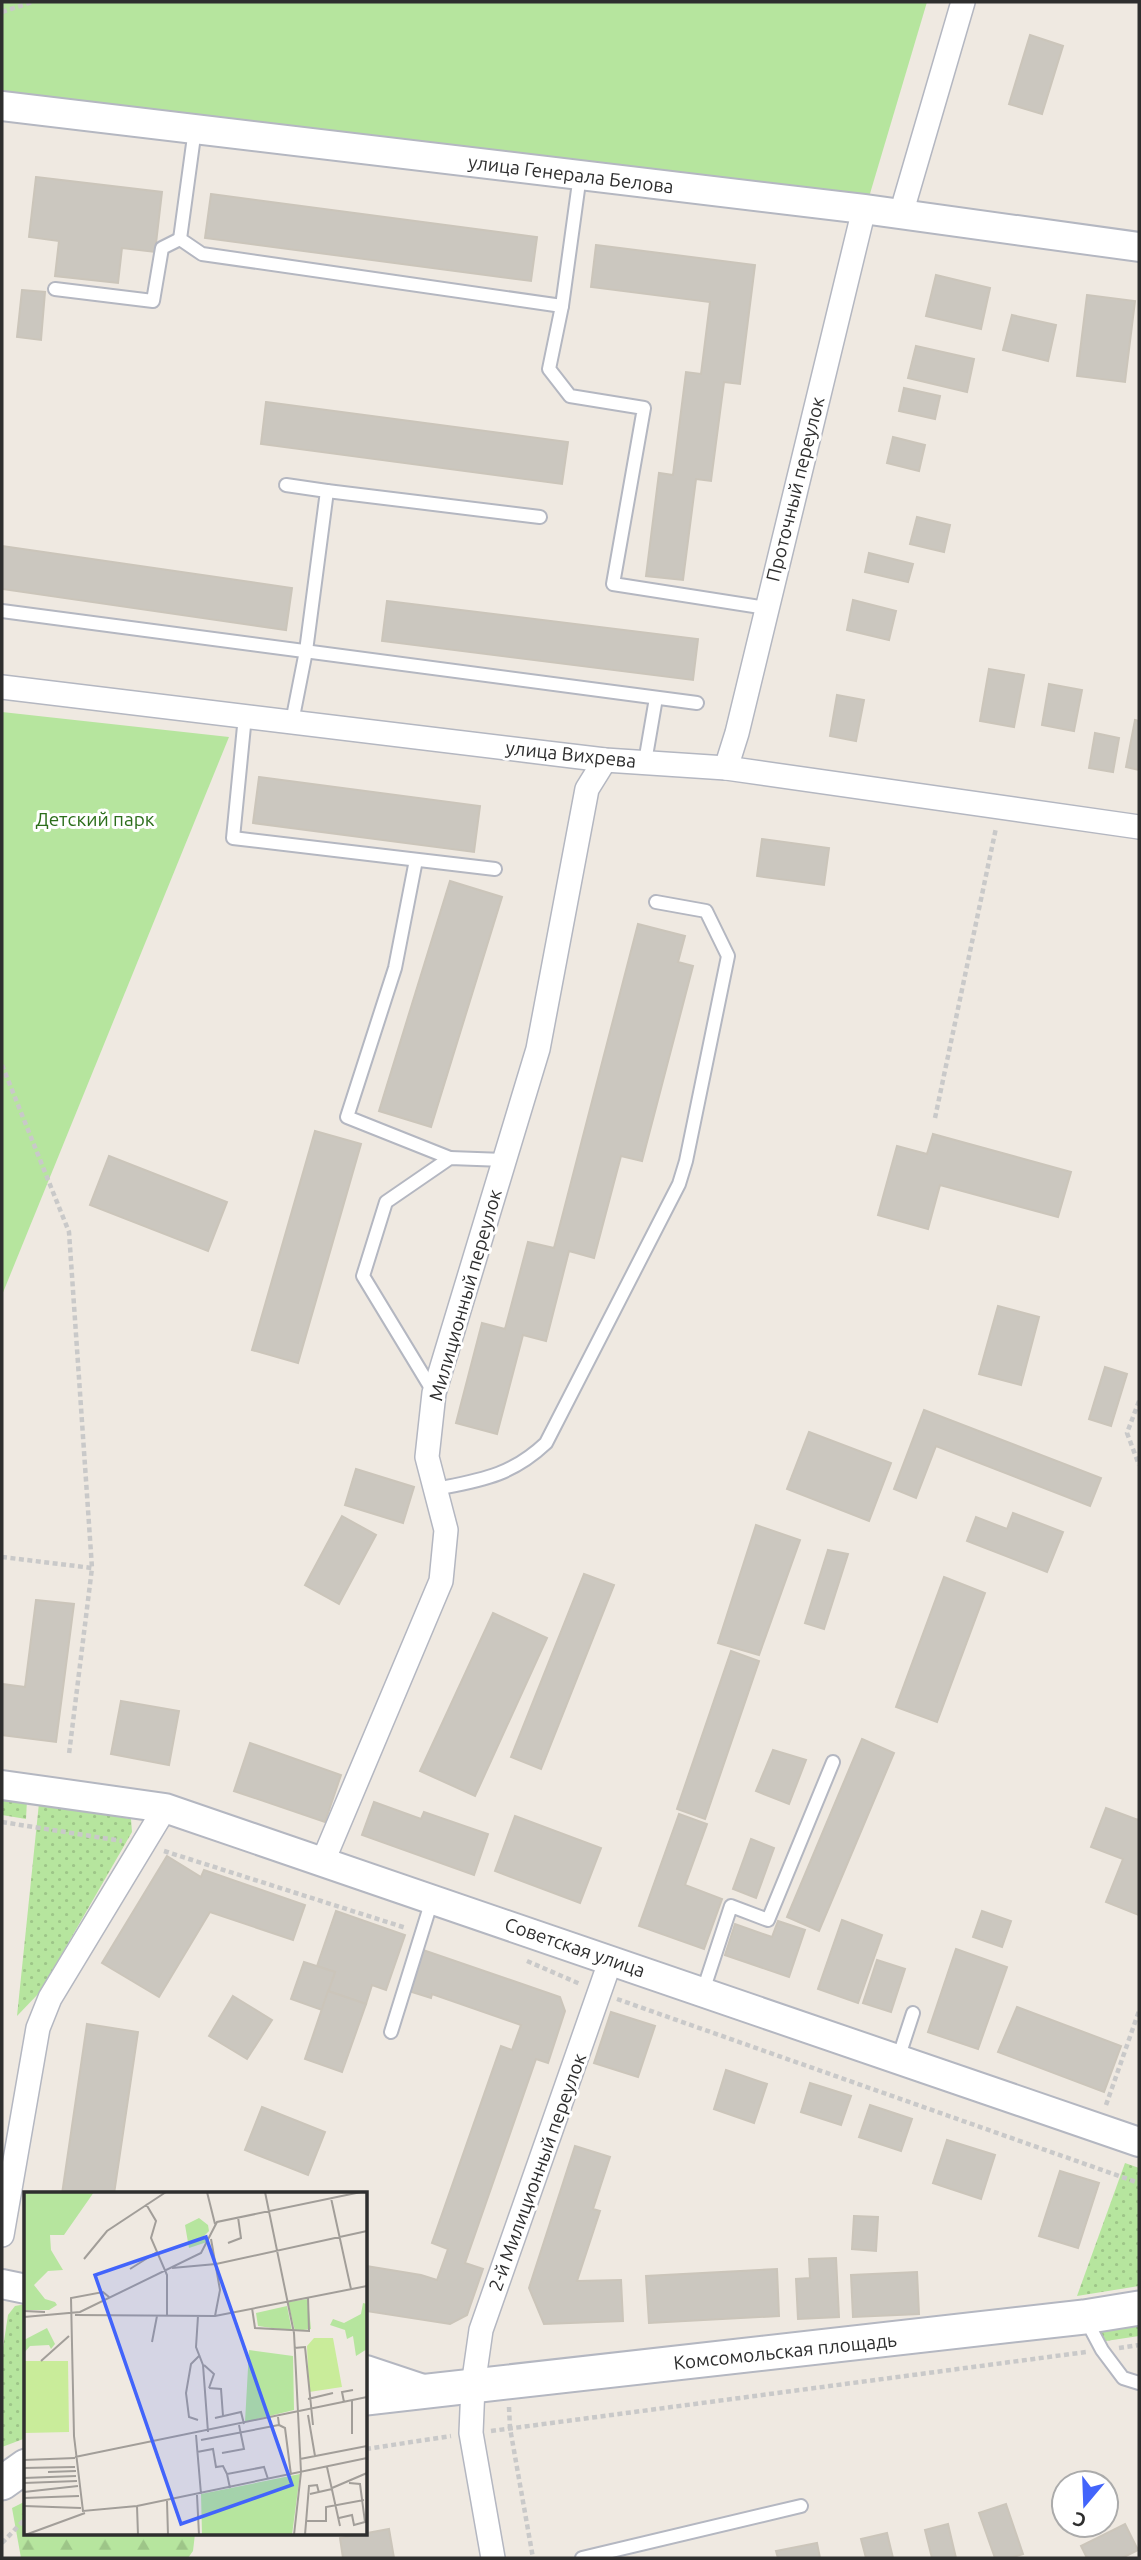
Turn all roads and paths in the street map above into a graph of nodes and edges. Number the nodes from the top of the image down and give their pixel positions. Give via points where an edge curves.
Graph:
1 (32, 2) edge
2 (962, 2) edge
3 (2, 12) edge
4 (2, 106) edge
5 (195, 129) junction
6 (580, 175) junction
7 (864, 209) junction
8 (901, 214) junction
9 (180, 239) junction
10 (1139, 247) edge
11 (55, 289) dead end
12 (562, 306) junction
13 (286, 485) dead end
14 (327, 491) junction
15 (540, 517) dead end
16 (766, 608) junction
17 (2, 611) edge
18 (306, 651) junction
19 (2, 687) edge
20 (656, 698) junction
21 (697, 703) dead end
22 (244, 716) junction
23 (292, 722) junction
24 (605, 760) junction
25 (645, 762) junction
26 (726, 768) junction
27 (1000, 806) junction
28 (1139, 827) edge
29 (416, 860) junction
30 (495, 869) dead end
31 (656, 902) dead end
32 (2, 1065) edge
33 (934, 1118) dead end
34 (450, 1158) junction
35 (504, 1160) junction
36 (434, 1393) junction
37 (1139, 1401) edge
38 (1139, 1465) edge
39 (436, 1489) junction
40 (2, 1557) edge
41 (92, 1568) junction
42 (69, 1755) dead end
43 (833, 1762) dead end
44 (2, 1785) edge
45 (165, 1808) junction
46 (2, 1822) edge
47 (145, 1845) junction
48 (323, 1861) junction
49 (430, 1908) junction
50 (611, 1959) junction
51 (526, 1960) dead end
52 (703, 1991) junction
53 (599, 1993) junction
54 (1139, 2011) edge
55 (913, 2013) dead end
56 (391, 2032) dead end
57 (898, 2059) junction
58 (1104, 2109) dead end
59 (1139, 2142) edge
60 (1139, 2183) edge
61 (2, 2235) edge
62 (2, 2284) edge
63 (24, 2289) edge
64 (1139, 2308) edge
65 (1084, 2317) junction
66 (1139, 2345) edge
67 (1102, 2350) junction
68 (368, 2371) edge
69 (508, 2382) junction
70 (1139, 2382) edge
71 (473, 2386) junction
72 (431, 2391) junction
73 (368, 2398) edge
74 (510, 2428) junction
75 (471, 2433) junction
76 (368, 2449) edge
77 (24, 2467) edge
78 (2, 2483) edge
79 (801, 2506) dead end
80 (24, 2520) edge
81 (2, 2543) edge
82 (493, 2558) edge
83 (533, 2558) edge
84 (582, 2558) edge

1 - 3 path
2 - 8 street
4 - 5 street, улица Генерала Белова
5 - 6 street, улица Генерала Белова
5 - 9 lane
6 - 7 street, улица Генерала Белова
6 - 12 lane
7 - 8 street, улица Генерала Белова
7 - 16 street, Проточный переулок
8 - 10 street, улица Генерала Белова
9 - 11 lane via 162,248 153,301
9 - 12 lane via 202,254
12 - 16 lane via 549,369 570,396 644,408 613,584
13 - 14 lane
14 - 15 lane
14 - 18 lane
16 - 26 street, Проточный переулок
17 - 18 lane
18 - 20 lane
18 - 23 lane
19 - 22 street, улица Вихрева
20 - 21 lane
20 - 25 lane
22 - 23 street, улица Вихрева
22 - 29 lane via 233,838
23 - 24 street, улица Вихрева
24 - 25 street, улица Вихрева
24 - 35 street, Милиционный переулок via 587,789 538,1049
25 - 26 street, улица Вихрева
26 - 27 street, улица Вихрева
27 - 28 street, улица Вихрева
27 - 33 path
29 - 30 lane
29 - 34 lane via 395,968 347,1117
31 - 39 lane via 706,911 728,956 679,1184 546,1443 493,1478
32 - 41 path via 69,1232
34 - 35 lane
34 - 36 lane via 386,1202 363,1276
35 - 36 street, Милиционный переулок
36 - 39 street, Милиционный переулок via 427,1457
37 - 38 path via 1127,1433
39 - 48 street, Милиционный переулок via 446,1530 440,1581
40 - 41 path
41 - 42 path
43 - 52 lane via 768,1920 730,1906
44 - 45 street, Советская улица
45 - 47 street
45 - 48 street, Советская улица
46 - 47 path
47 - 49 path via 413,1930
47 - 61 street via 50,1998 38,2028
48 - 49 street, Советская улица
49 - 50 street, Советская улица
49 - 56 lane
50 - 52 street, Советская улица
50 - 53 street, 2-й Милиционный переулок
51 - 53 path
52 - 57 street, Советская улица
53 - 60 path
53 - 71 street, 2-й Милиционный переулок via 481,2330
54 - 58 path
55 - 57 lane
57 - 59 street, Советская улица
62 - 63 street
64 - 65 main road, Комсомольская площадь
65 - 67 lane
65 - 69 main road, Комсомольская площадь
66 - 67 path
67 - 70 lane via 1123,2378
67 - 74 path
68 - 72 street
69 - 71 main road, Комсомольская площадь
69 - 74 path
71 - 72 main road, Комсомольская площадь
71 - 75 street, 2-й Милиционный переулок
72 - 73 main road, Комсомольская площадь
74 - 75 path
74 - 83 path
75 - 76 path
75 - 82 street, 2-й Милиционный переулок
77 - 78 main road
79 - 84 lane
80 - 81 path

